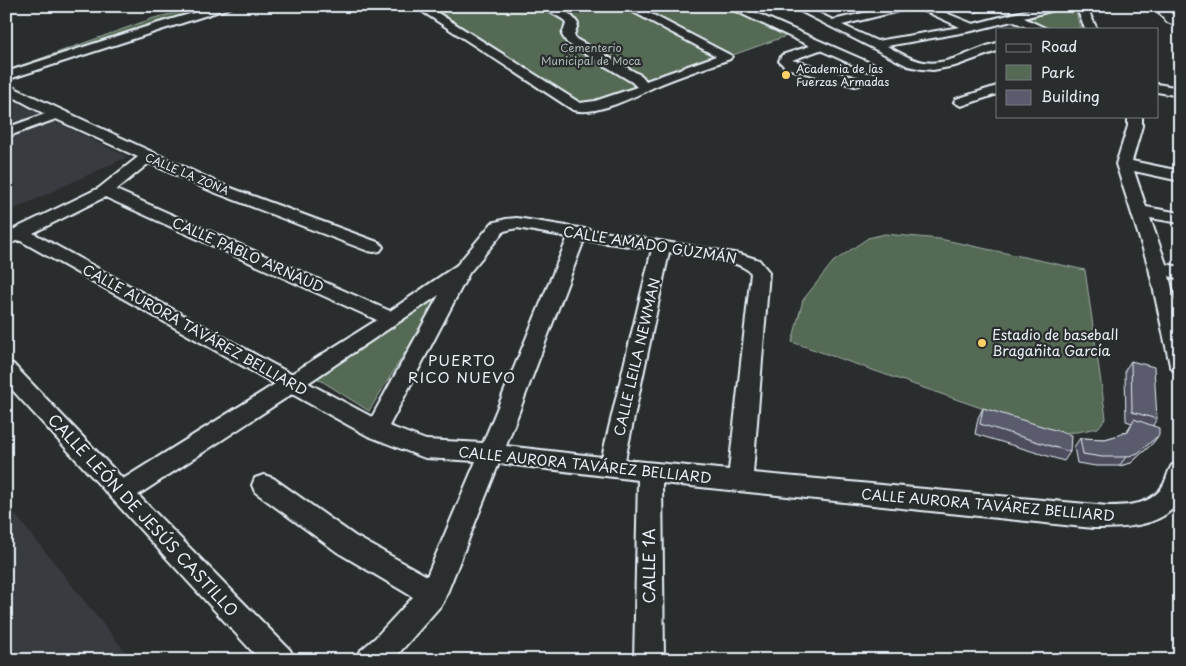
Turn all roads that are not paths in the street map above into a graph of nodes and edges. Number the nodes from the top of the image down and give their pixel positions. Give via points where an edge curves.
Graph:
1 (198, 6) edge
2 (230, 6) edge
3 (420, 6) edge
4 (545, 6) edge
5 (627, 6) edge
6 (795, 6) edge
7 (908, 6) edge
8 (914, 6) edge
9 (1057, 6) edge
10 (1081, 6) edge
11 (1158, 6) edge
12 (758, 8) dead end
13 (736, 9) edge
14 (1012, 18) junction
15 (831, 24) junction
16 (1180, 24) edge
17 (971, 28) junction
18 (1038, 28) edge
19 (1091, 28) edge
20 (996, 39) edge
21 (876, 45) junction
22 (821, 46) junction
23 (996, 47) edge
24 (871, 68) dead end
25 (6, 69) edge
26 (6, 76) edge
27 (854, 82) dead end
28 (646, 86) junction
29 (6, 88) edge
30 (1158, 88) edge
31 (996, 90) edge
32 (1180, 92) edge
33 (960, 102) dead end
34 (56, 114) junction
35 (1135, 118) edge
36 (6, 133) edge
37 (147, 157) junction
38 (1124, 164) junction
39 (1180, 176) edge
40 (104, 191) junction
41 (1139, 212) junction
42 (1180, 218) edge
43 (578, 234) junction
44 (13, 236) edge
45 (662, 245) junction
46 (374, 247) dead end
47 (1158, 268) junction
48 (462, 269) junction
49 (1180, 273) edge
50 (392, 319) junction
51 (1180, 365) edge
52 (6, 369) edge
53 (293, 384) junction
54 (376, 430) junction
55 (491, 453) junction
56 (611, 468) junction
57 (650, 472) junction
58 (1180, 472) edge
59 (740, 481) junction
60 (264, 485) dead end
61 (121, 493) junction
62 (432, 594) junction
63 (653, 658) edge
64 (280, 660) edge
65 (372, 660) edge

1 - 25 street via 153,17
2 - 26 street
3 - 28 street via 578,107 597,105
4 - 28 street via 569,18 571,41
5 - 28 street via 726,56
6 - 15 street
7 - 15 street
8 - 17 street
9 - 14 street
10 - 19 street
11 - 16 street via 1171,20
12 - 13 street
13 - 22 street
14 - 17 street
14 - 18 street
15 - 21 street
17 - 20 street
17 - 21 street
21 - 23 street via 927,67
22 - 24 street
22 - 27 street via 785,61
29 - 34 street, CALLE LA ZONA
30 - 32 street
31 - 33 street
34 - 36 street
34 - 37 street, CALLE LA ZONA
35 - 38 street
37 - 40 street
37 - 46 street, CALLE LA ZONA via 218,188
38 - 39 street
38 - 41 street
40 - 44 street
40 - 50 street, CALLE PABLO ARNAUD
41 - 42 street
41 - 47 street
43 - 45 street, CALLE AMADO GUZMÁN
43 - 48 street, CALLE AMADO GUZMÁN via 517,223 506,224 498,227
43 - 55 street
44 - 53 street, CALLE AURORA TAVÁREZ BELLIARD
45 - 56 street, CALLE LEILA NEWMAN
45 - 59 street, CALLE AMADO GUZMÁN via 740,259 753,264 760,272
47 - 49 street
47 - 51 street
48 - 50 street
48 - 54 street
50 - 53 street
52 - 61 street, CALLE LEÓN DE JESÚS CASTILLO
53 - 54 street, CALLE AURORA TAVÁREZ BELLIARD
53 - 61 street
54 - 55 street, CALLE AURORA TAVÁREZ BELLIARD via 425,449
55 - 56 street, CALLE AURORA TAVÁREZ BELLIARD
55 - 62 street
56 - 57 street, CALLE AURORA TAVÁREZ BELLIARD
57 - 59 street, CALLE AURORA TAVÁREZ BELLIARD
57 - 63 street, CALLE 1A
58 - 59 street, CALLE AURORA TAVÁREZ BELLIARD via 1177,484 1162,506 1130,517 1093,517
60 - 62 street via 346,544
61 - 64 street, CALLE LEÓN DE JESÚS CASTILLO
62 - 65 street

